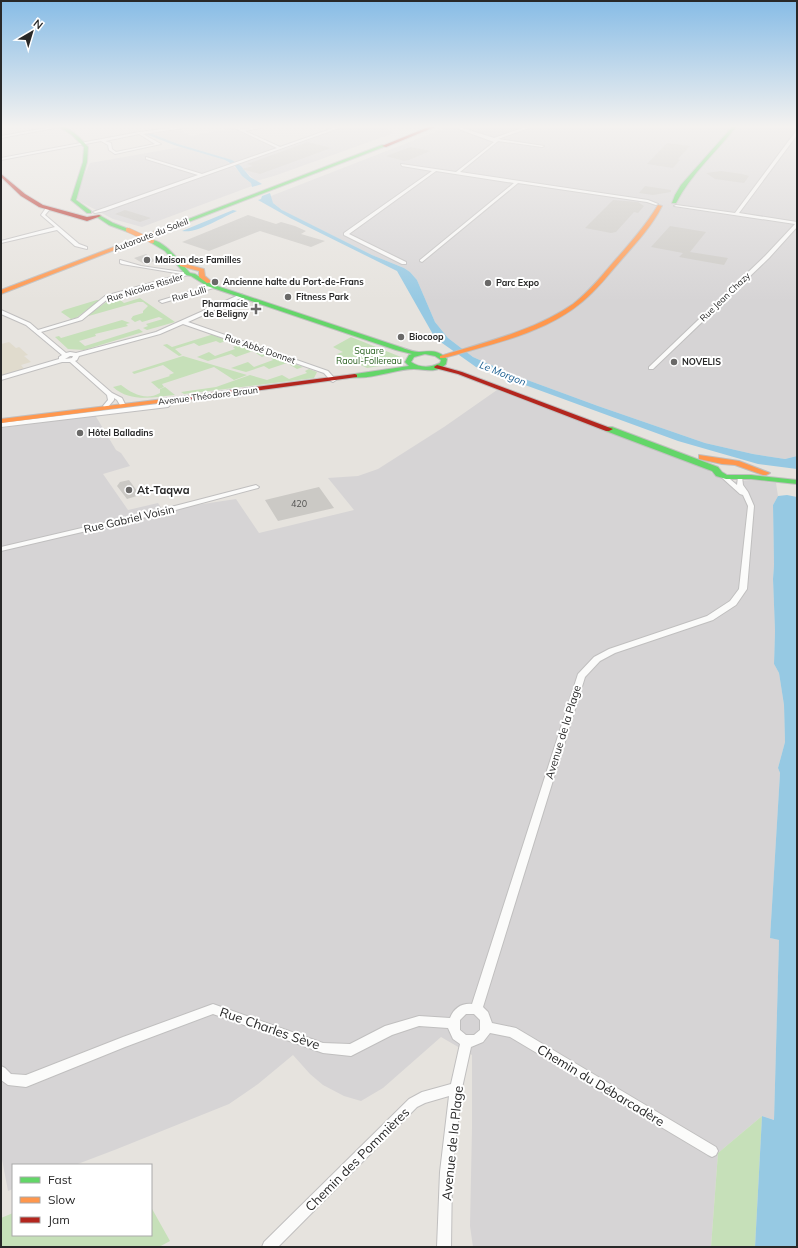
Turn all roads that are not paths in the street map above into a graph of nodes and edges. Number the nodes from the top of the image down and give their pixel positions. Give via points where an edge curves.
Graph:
1 (11, 184) edge
2 (75, 184) edge
3 (177, 184) edge
4 (277, 184) edge
5 (277, 184) edge
6 (416, 184) edge
7 (514, 184) edge
8 (532, 184) edge
9 (685, 184) edge
10 (758, 184) edge
11 (270, 187) junction
12 (256, 192) junction
13 (664, 204) junction
14 (50, 211) junction
15 (95, 214) junction
16 (736, 214) junction
17 (797, 223) edge
18 (58, 228) junction
19 (1, 242) edge
20 (85, 248) dead end
21 (122, 261) dead end
22 (422, 261) dead end
23 (404, 263) dead end
24 (192, 272) junction
25 (1, 286) edge
26 (215, 286) junction
27 (1, 292) edge
28 (241, 296) junction
29 (162, 301) dead end
30 (1, 312) edge
31 (184, 322) junction
32 (37, 332) junction
33 (76, 355) junction
34 (64, 357) junction
35 (444, 358) junction
36 (71, 360) junction
37 (412, 360) junction
38 (651, 368) dead end
39 (1, 378) edge
40 (333, 378) junction
41 (110, 394) junction
42 (106, 406) junction
43 (121, 407) junction
44 (1, 418) edge
45 (1, 422) edge
46 (1, 425) edge
47 (722, 462) junction
48 (744, 466) junction
49 (719, 472) junction
50 (742, 477) junction
51 (797, 481) edge
52 (256, 488) dead end
53 (748, 497) junction
54 (1, 549) edge
55 (476, 1010) junction
56 (453, 1022) junction
57 (487, 1027) junction
58 (467, 1040) junction
59 (1, 1072) edge
60 (456, 1088) junction
61 (712, 1151) dead end
62 (269, 1247) edge
63 (444, 1247) edge

1 - 14 main road
2 - 15 main road via 73,200
3 - 15 street
4 - 11 main road, Autoroute du Soleil
5 - 11 main road, Autoroute du Soleil
6 - 23 street via 346,234
7 - 22 street
8 - 13 street
9 - 13 main road via 675,197
10 - 16 street
11 - 12 main road, Autoroute du Soleil
12 - 25 main road, Autoroute du Soleil
12 - 27 main road, Autoroute du Soleil
13 - 16 street
13 - 35 main road via 583,299 555,317 518,333 464,347
14 - 15 main road via 78,216 82,213
14 - 18 street via 44,216
15 - 24 main road, bridge via 111,224 164,247 179,264
16 - 17 street
17 - 38 street, Rue Jean Chazy via 767,257
18 - 19 street
18 - 20 street via 77,245
21 - 24 street via 135,266 177,273
24 - 26 main road
24 - 32 street, Rue Nicolas Rissler via 107,297 80,319
26 - 28 main road
26 - 29 street, Rue Lulli
28 - 31 street
28 - 37 main road via 398,349
30 - 32 street via 28,324
31 - 33 street via 158,333
31 - 40 street, Rue Abbé Donnet via 326,372
32 - 34 street
33 - 34 street
33 - 36 street via 76,358
34 - 36 street
34 - 39 street
35 - 37 main road via 433,353
35 - 37 main road via 426,369
35 - 47 main road via 678,449
35 - 49 main road via 460,373
36 - 41 street
37 - 40 main road, Avenue Théodore Braun
40 - 43 main road, Avenue Théodore Braun
40 - 43 main road, Avenue Théodore Braun
41 - 42 street via 111,400
41 - 43 street via 120,399
42 - 43 main road, Avenue Théodore Braun
42 - 44 main road, Avenue Théodore Braun
43 - 45 main road, Avenue Théodore Braun
43 - 46 street
47 - 48 main road
47 - 49 main road via 716,465
48 - 50 main road via 747,471
48 - 51 main road
49 - 50 main road via 731,478
49 - 53 street
50 - 51 main road
50 - 53 street, Avenue de la Plage via 740,485
52 - 54 street, Rue Gabriel Voisin
53 - 55 street, Avenue de la Plage via 752,506 743,590 733,603 710,618 612,651 597,659 581,676
55 - 56 street via 464,1010 454,1017
55 - 57 street via 485,1017
56 - 58 street via 456,1034
56 - 59 street, Rue Charles Sève via 419,1022 389,1030 351,1050 323,1048 213,1009 26,1081 8,1079
57 - 58 street via 486,1032 478,1039
57 - 61 street, Chemin du Débarcadère via 512,1032
58 - 60 street, Avenue de la Plage
60 - 62 street, Chemin des Pommières via 413,1103
60 - 63 street, Avenue de la Plage via 446,1172

